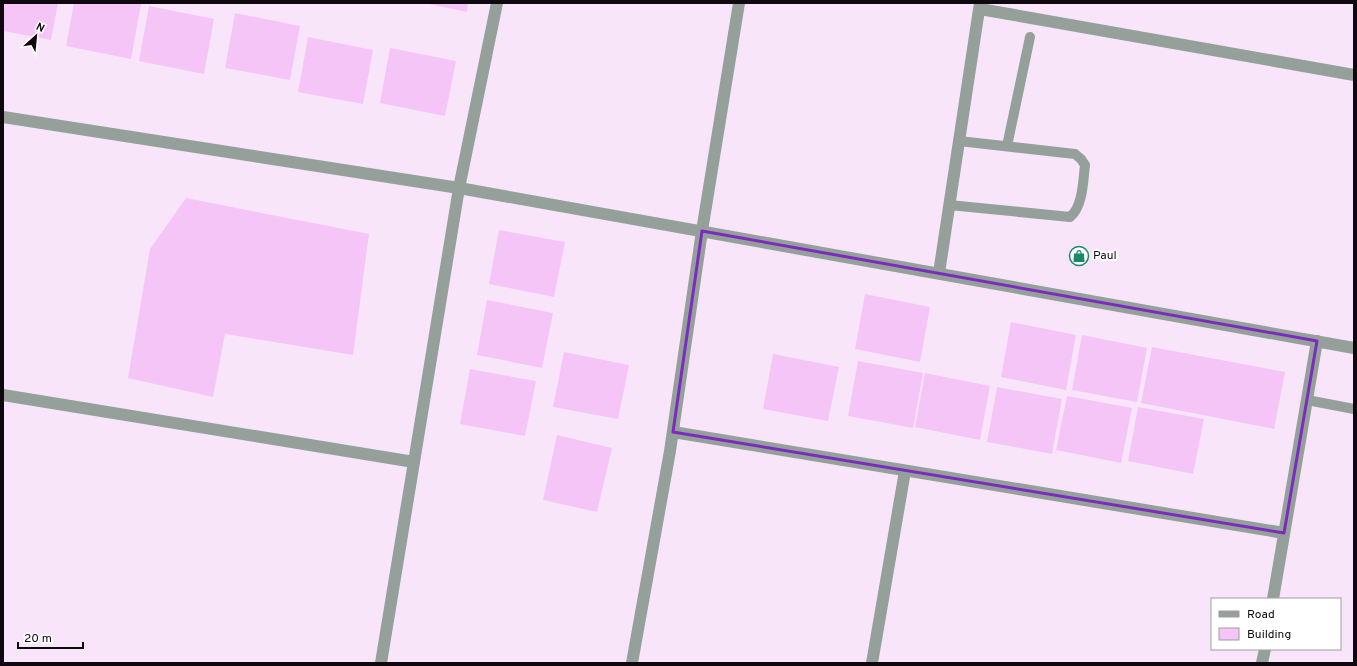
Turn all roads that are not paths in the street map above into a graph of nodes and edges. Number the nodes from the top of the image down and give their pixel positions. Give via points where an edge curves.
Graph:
1 (497, 3) edge
2 (739, 3) edge
3 (980, 6) edge
4 (1030, 37) dead end
5 (1354, 75) edge
6 (3, 117) edge
7 (959, 141) junction
8 (1007, 146) junction
9 (459, 188) junction
10 (949, 205) junction
11 (702, 231) junction
12 (939, 273) junction
13 (1317, 342) junction
14 (1354, 348) edge
15 (3, 395) edge
16 (1307, 400) junction
17 (1354, 409) edge
18 (673, 432) junction
19 (414, 462) junction
20 (905, 471) junction
21 (1284, 533) junction
22 (1273, 598) edge
23 (1265, 650) edge
24 (382, 663) edge
25 (632, 663) edge
26 (872, 663) edge
27 (1262, 663) edge

1 - 9 street
2 - 11 street
3 - 5 street
3 - 7 street
4 - 8 lane
6 - 9 street
7 - 8 lane
7 - 10 street
8 - 10 lane via 1075,154 1081,158 1085,165 1076,213 1070,218
9 - 11 street
9 - 19 street
10 - 12 street
11 - 12 street
11 - 18 street
12 - 13 street
13 - 14 street
13 - 16 street
15 - 19 street
16 - 17 lane
16 - 21 street
18 - 20 street
18 - 25 street
19 - 24 street
20 - 21 street
20 - 26 street
21 - 22 street
23 - 27 street

